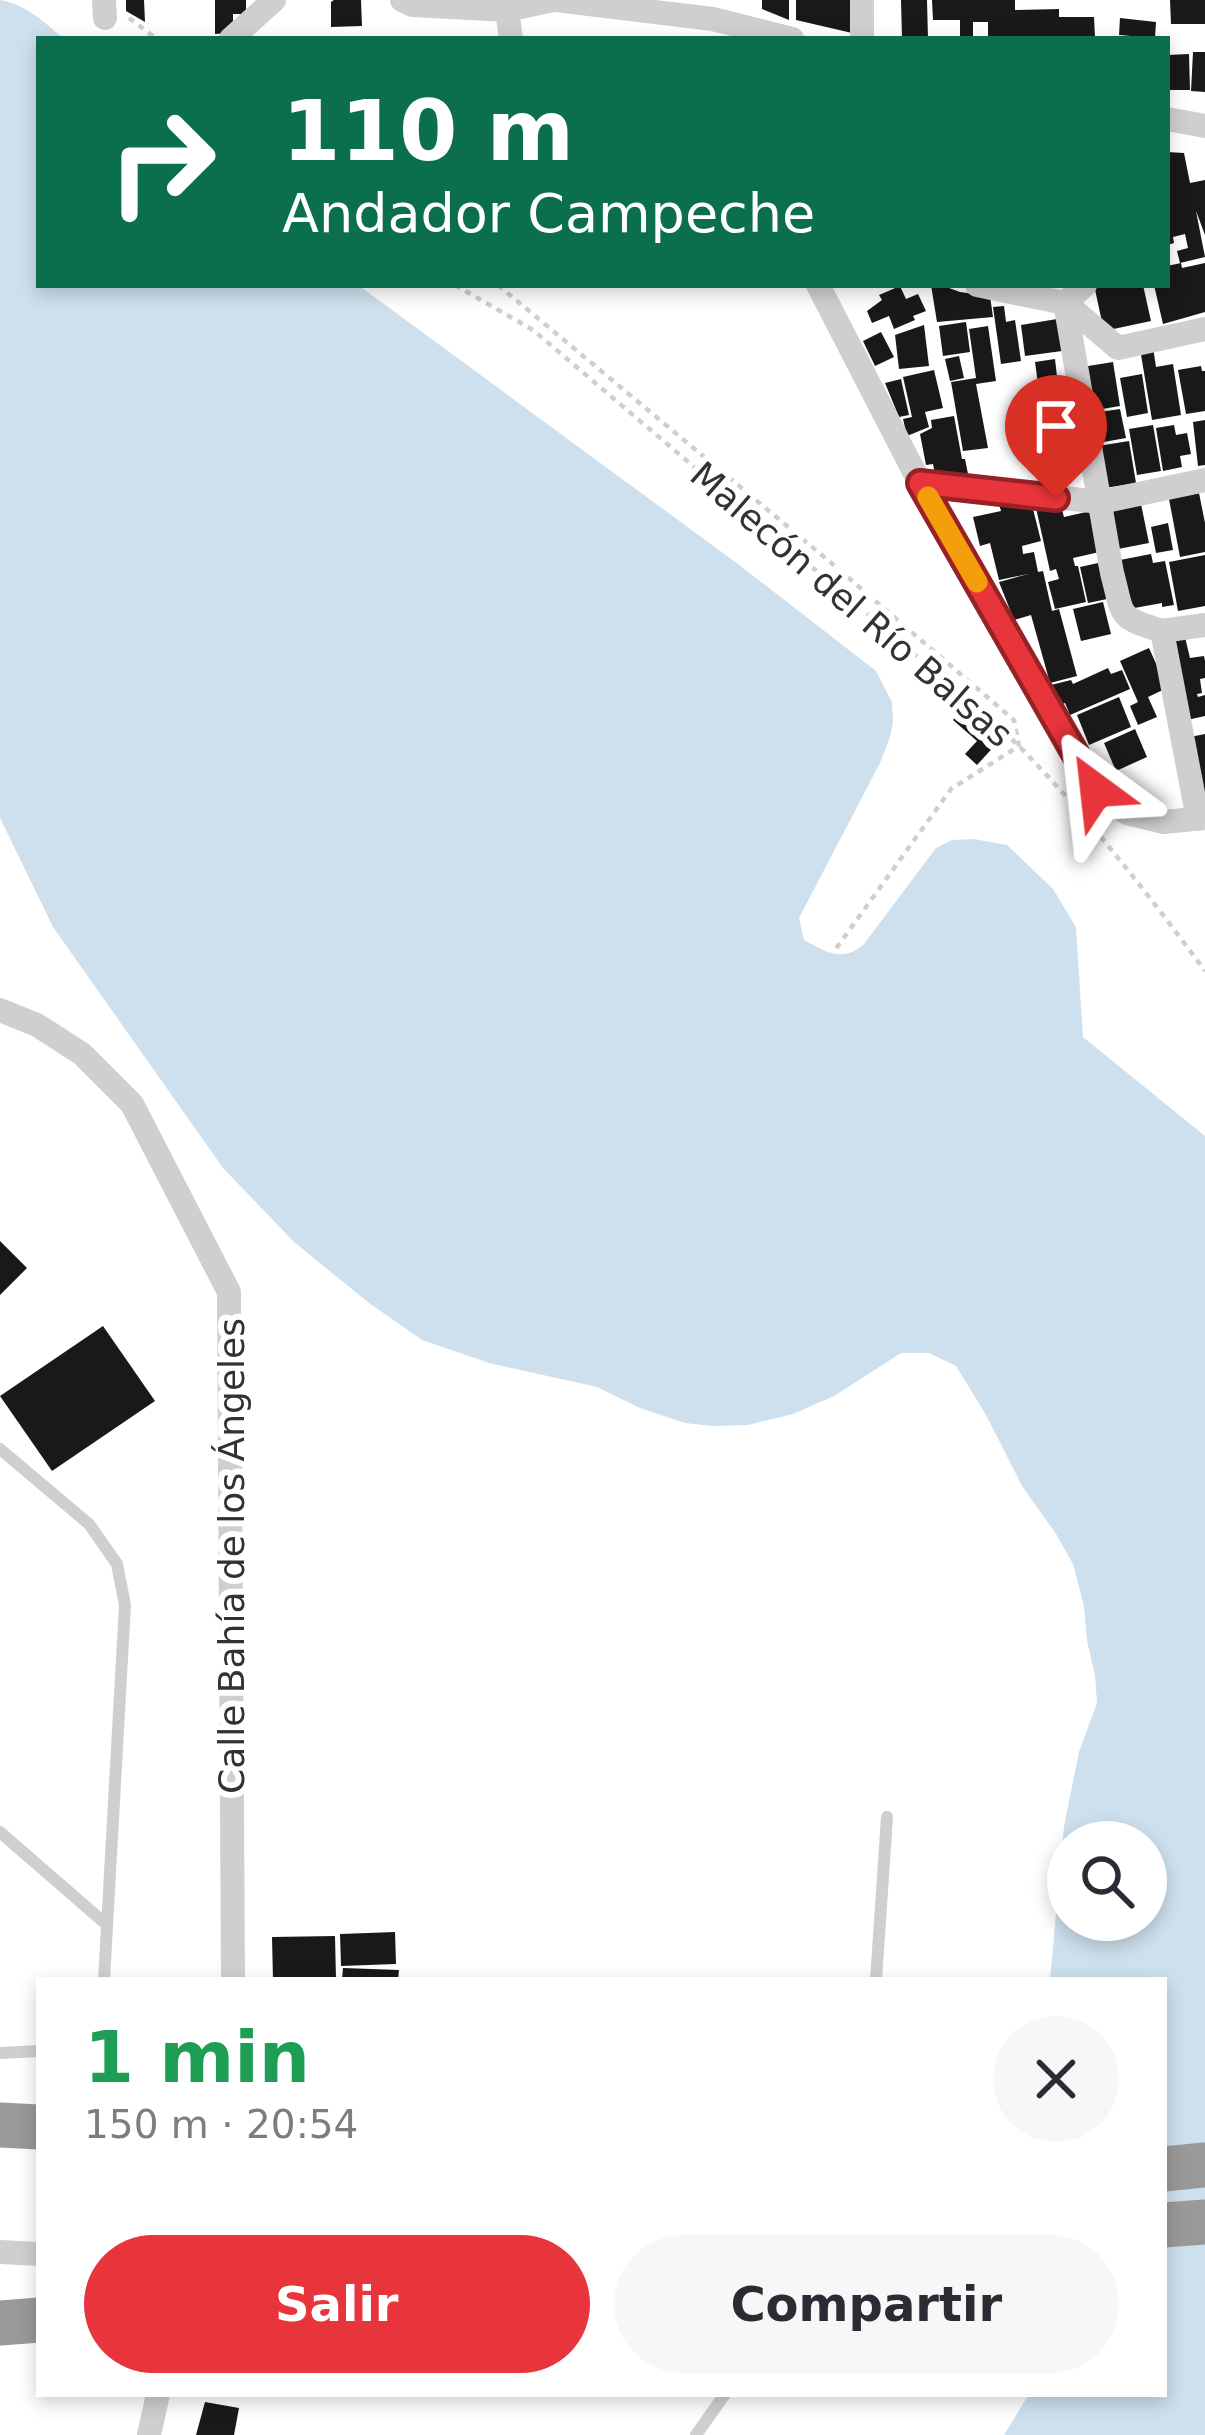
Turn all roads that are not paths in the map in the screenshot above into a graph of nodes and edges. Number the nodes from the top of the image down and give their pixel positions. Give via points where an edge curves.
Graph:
1 (274, 0) edge
2 (402, 0) edge
3 (555, 0) edge
4 (862, 0) edge
5 (508, 10) junction
6 (713, 10) edge
7 (234, 36) edge
8 (511, 36) edge
9 (781, 36) edge
10 (862, 36) edge
11 (1170, 119) edge
12 (1205, 125) edge
13 (820, 288) edge
14 (992, 288) edge
15 (1082, 288) edge
16 (1065, 303) junction
17 (1205, 328) edge
18 (1205, 480) edge
19 (920, 483) junction
20 (1101, 502) junction
21 (1205, 625) edge
22 (1162, 631) junction
23 (1202, 818) edge
24 (0, 1010) edge
25 (0, 1449) edge
26 (887, 1817) dead end
27 (0, 1832) edge
28 (107, 1925) junction
29 (104, 1977) edge
30 (233, 1977) edge
31 (877, 1977) edge
32 (36, 2051) edge
33 (0, 2053) edge
34 (0, 2125) edge
35 (36, 2127) edge
36 (1205, 2165) edge
37 (1167, 2169) edge
38 (1205, 2222) edge
39 (1167, 2225) edge
40 (0, 2252) edge
41 (36, 2254) edge
42 (0, 2306) edge
43 (36, 2315) edge
44 (36, 2317) edge
45 (0, 2323) edge
46 (157, 2397) edge
47 (723, 2397) edge
48 (149, 2435) edge
49 (696, 2435) edge

1 - 7 street
2 - 5 street
3 - 5 street
3 - 6 street
4 - 10 street
5 - 8 street
6 - 9 street
11 - 12 street
13 - 19 street
14 - 16 street
15 - 16 street
16 - 17 street via 1118,348
16 - 20 street
18 - 20 street
19 - 20 street
19 - 23 street via 1096,790 1127,813 1163,822
20 - 22 street via 1120,608 1130,622
21 - 22 street
22 - 23 street
24 - 30 street, Calle Bahía de los Ángeles via 82,1054 132,1104 229,1292
25 - 28 lane via 89,1524 118,1564 125,1605
26 - 31 lane
27 - 28 lane
28 - 29 lane
32 - 33 lane
34 - 35 highway
36 - 37 highway
38 - 39 highway
40 - 41 street
42 - 43 street
44 - 45 highway
46 - 48 street
47 - 49 lane

